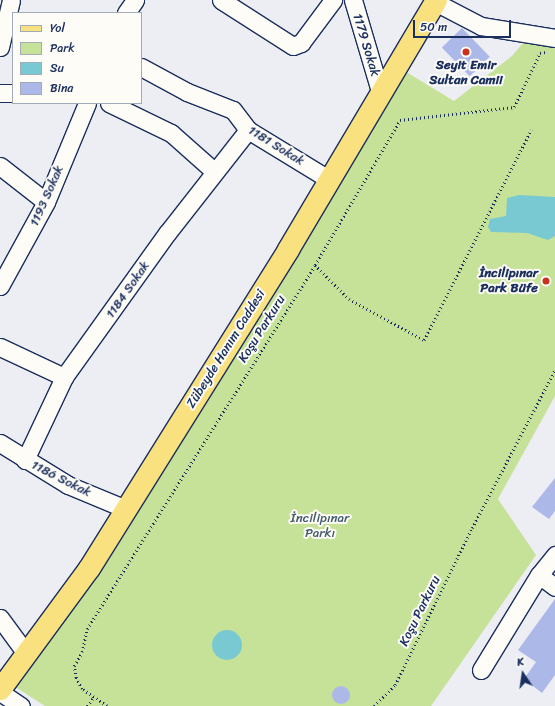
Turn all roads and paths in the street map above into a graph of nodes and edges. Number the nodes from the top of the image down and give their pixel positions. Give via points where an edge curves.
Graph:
1 (11, 0) edge
2 (135, 0) edge
3 (221, 0) edge
4 (333, 0) edge
5 (353, 0) edge
6 (436, 1) edge
7 (127, 12) edge
8 (551, 45) edge
9 (0, 47) edge
10 (142, 68) edge
11 (380, 91) junction
12 (0, 93) edge
13 (12, 93) edge
14 (87, 104) edge
15 (111, 104) edge
16 (248, 130) junction
17 (531, 130) dead end
18 (0, 166) edge
19 (214, 171) junction
20 (330, 180) junction
21 (46, 202) junction
22 (315, 265) junction
23 (0, 286) edge
24 (0, 347) edge
25 (555, 370) edge
26 (64, 377) junction
27 (0, 443) edge
28 (25, 460) junction
29 (126, 510) junction
30 (555, 555) edge
31 (539, 575) junction
32 (555, 587) edge
33 (0, 618) edge
34 (25, 652) junction
35 (481, 670) dead end
36 (0, 689) edge
37 (0, 692) edge
38 (93, 698) junction
39 (21, 706) edge
40 (88, 706) edge
41 (107, 706) edge
42 (374, 706) edge

1 - 9 street
2 - 7 street
3 - 4 street via 293,46 301,43
5 - 11 street, 1179 Sokak
6 - 8 street via 481,26
6 - 11 main road, Zübeyde Hanım Caddesi
8 - 22 path, Koşu Parkuru via 540,52 514,108 400,120
10 - 16 street, 1181 Sokak via 188,92 233,110
11 - 20 main road, Zübeyde Hanım Caddesi
12 - 13 street
14 - 21 street, 1193 Sokak
15 - 19 street via 171,133
16 - 19 street, 1184 Sokak
16 - 20 street, 1181 Sokak
17 - 22 path via 424,340 349,298
18 - 21 street
19 - 26 street, 1184 Sokak
20 - 29 main road, Zübeyde Hanım Caddesi
21 - 23 street, 1193 Sokak
22 - 38 path, Koşu Parkuru via 87,629 82,652 74,666 82,689
24 - 26 street
25 - 42 path, Koşu Parkuru via 472,528 395,684
26 - 28 street, 1184 Sokak
27 - 28 street, 1186 Sokak
28 - 29 street, 1186 Sokak via 68,485
29 - 34 main road, Zübeyde Hanım Caddesi via 89,568
30 - 31 street
31 - 32 street
31 - 35 street
33 - 34 street
34 - 36 main road, Zübeyde Hanım Caddesi
37 - 39 street
38 - 40 path
38 - 41 path, Koşu Parkuru

